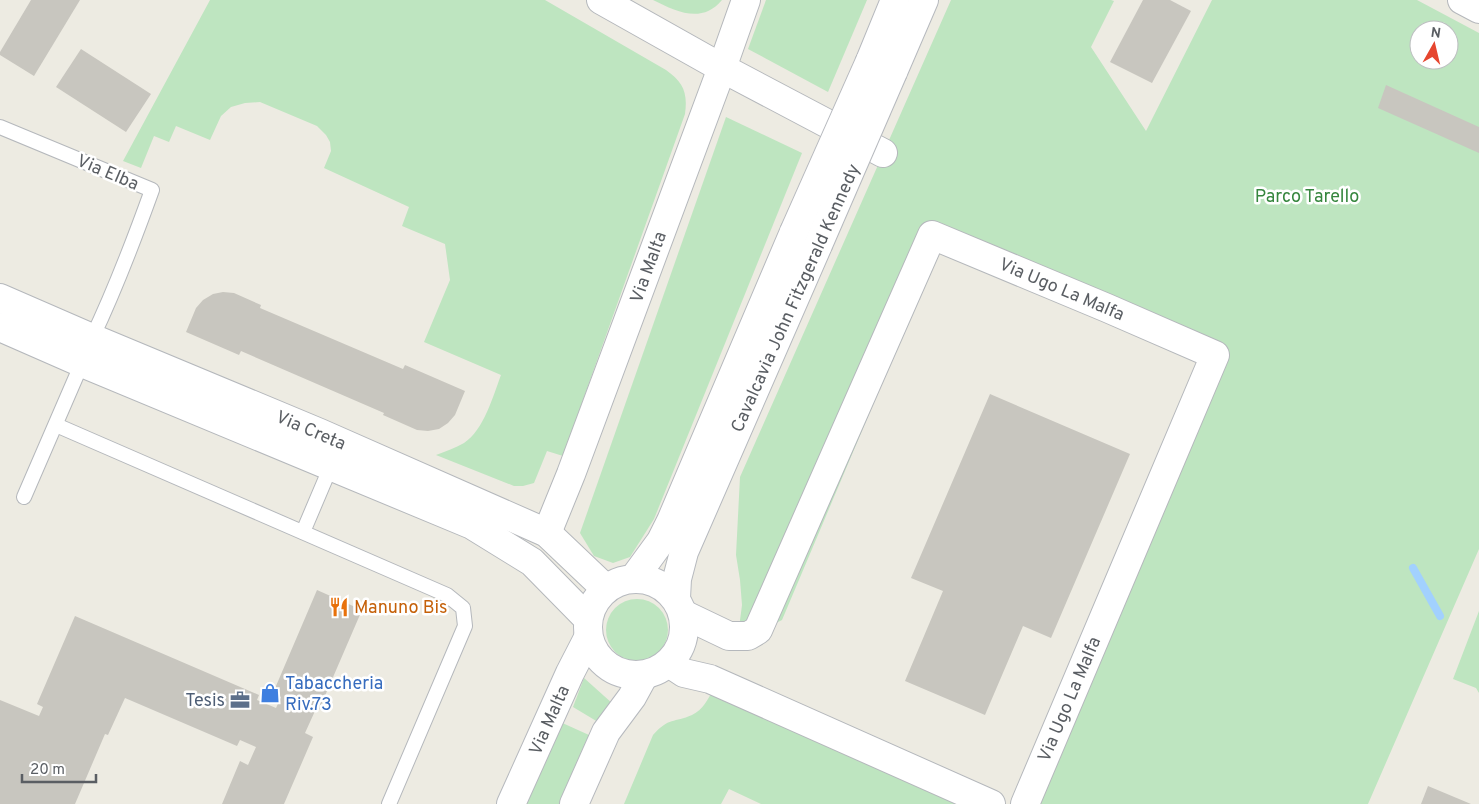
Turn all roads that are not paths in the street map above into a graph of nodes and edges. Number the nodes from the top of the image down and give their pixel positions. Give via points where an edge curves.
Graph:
1 (602, 0) edge
2 (746, 0) edge
3 (895, 0) edge
4 (924, 0) edge
5 (1462, 0) edge
6 (1479, 9) edge
7 (722, 68) junction
8 (0, 126) edge
9 (883, 153) dead end
10 (0, 298) edge
11 (0, 327) edge
12 (87, 351) junction
13 (56, 425) junction
14 (331, 466) junction
15 (24, 497) dead end
16 (304, 532) junction
17 (547, 533) junction
18 (634, 578) junction
19 (606, 588) junction
20 (680, 606) junction
21 (588, 628) junction
22 (668, 663) junction
23 (644, 675) junction
24 (389, 804) edge
25 (511, 804) edge
26 (574, 804) edge
27 (991, 804) edge
28 (1025, 804) edge

1 - 7 street
2 - 7 street, Via Malta
3 - 18 street, Cavalcavia John Fitzgerald Kennedy, bridge via 671,521 661,541
4 - 20 street, Cavalcavia John Fitzgerald Kennedy, bridge via 684,552 678,579
5 - 6 street
7 - 9 street
7 - 17 street, Via Malta
8 - 12 lane, Via Elba via 152,190
10 - 12 street, Via Creta
11 - 12 street, Via Creta
12 - 13 lane
12 - 14 street, Via Creta
12 - 17 street, Via Creta via 320,433
13 - 15 lane
13 - 16 lane
14 - 16 lane, Via Creta
14 - 21 street, Via Creta via 472,525 532,562
16 - 24 lane via 447,595 463,608 464,626 455,650
17 - 19 street, Via Creta
18 - 19 street
18 - 20 street via 650,580 664,587
19 - 21 street, Via Malta via 594,602
20 - 22 street via 685,632 680,649
20 - 28 street, Via Ugo La Malfa via 729,636 748,636 758,630 932,235 1214,355
21 - 23 street via 594,651 603,663 615,671
21 - 25 street, Via Malta
22 - 23 street
22 - 27 street via 684,673 710,679
23 - 26 street via 606,732

